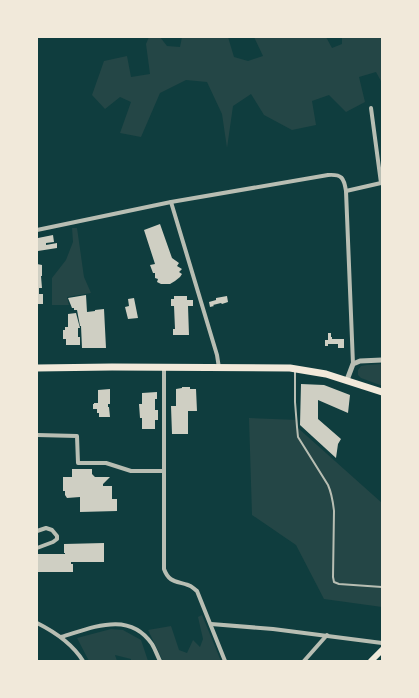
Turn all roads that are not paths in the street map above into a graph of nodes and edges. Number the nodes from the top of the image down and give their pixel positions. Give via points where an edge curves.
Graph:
1 (371, 108) dead end
2 (346, 191) junction
3 (171, 202) junction
4 (37, 230) edge
5 (382, 360) edge
6 (353, 364) junction
7 (164, 367) junction
8 (37, 368) edge
9 (219, 368) junction
10 (295, 368) junction
11 (347, 380) junction
12 (382, 392) edge
13 (37, 435) edge
14 (164, 471) junction
15 (37, 530) edge
16 (37, 548) edge
17 (382, 588) edge
18 (37, 623) edge
19 (211, 624) junction
20 (327, 636) junction
21 (61, 637) junction
22 (382, 643) edge
23 (382, 650) edge
24 (83, 661) edge
25 (160, 661) edge
26 (225, 661) edge
27 (304, 661) edge
28 (371, 661) edge

1 - 2 street via 381,183
2 - 3 street via 341,176 328,174
2 - 6 street
3 - 4 street
3 - 9 street
5 - 6 street via 360,361
6 - 11 street
7 - 8 main road
7 - 9 main road
7 - 14 street
9 - 10 main road
10 - 11 main road
10 - 17 lane via 298,437 331,492 334,511 334,582
11 - 12 main road
13 - 14 street via 77,436 78,463 106,463 131,471
14 - 19 street via 164,570 173,582 190,585 197,590
15 - 16 street via 52,530 57,539
18 - 21 street
19 - 20 street
19 - 26 street
20 - 22 street
20 - 27 street
21 - 24 street via 73,647
21 - 25 street via 103,625 125,625 145,636
23 - 28 main road

